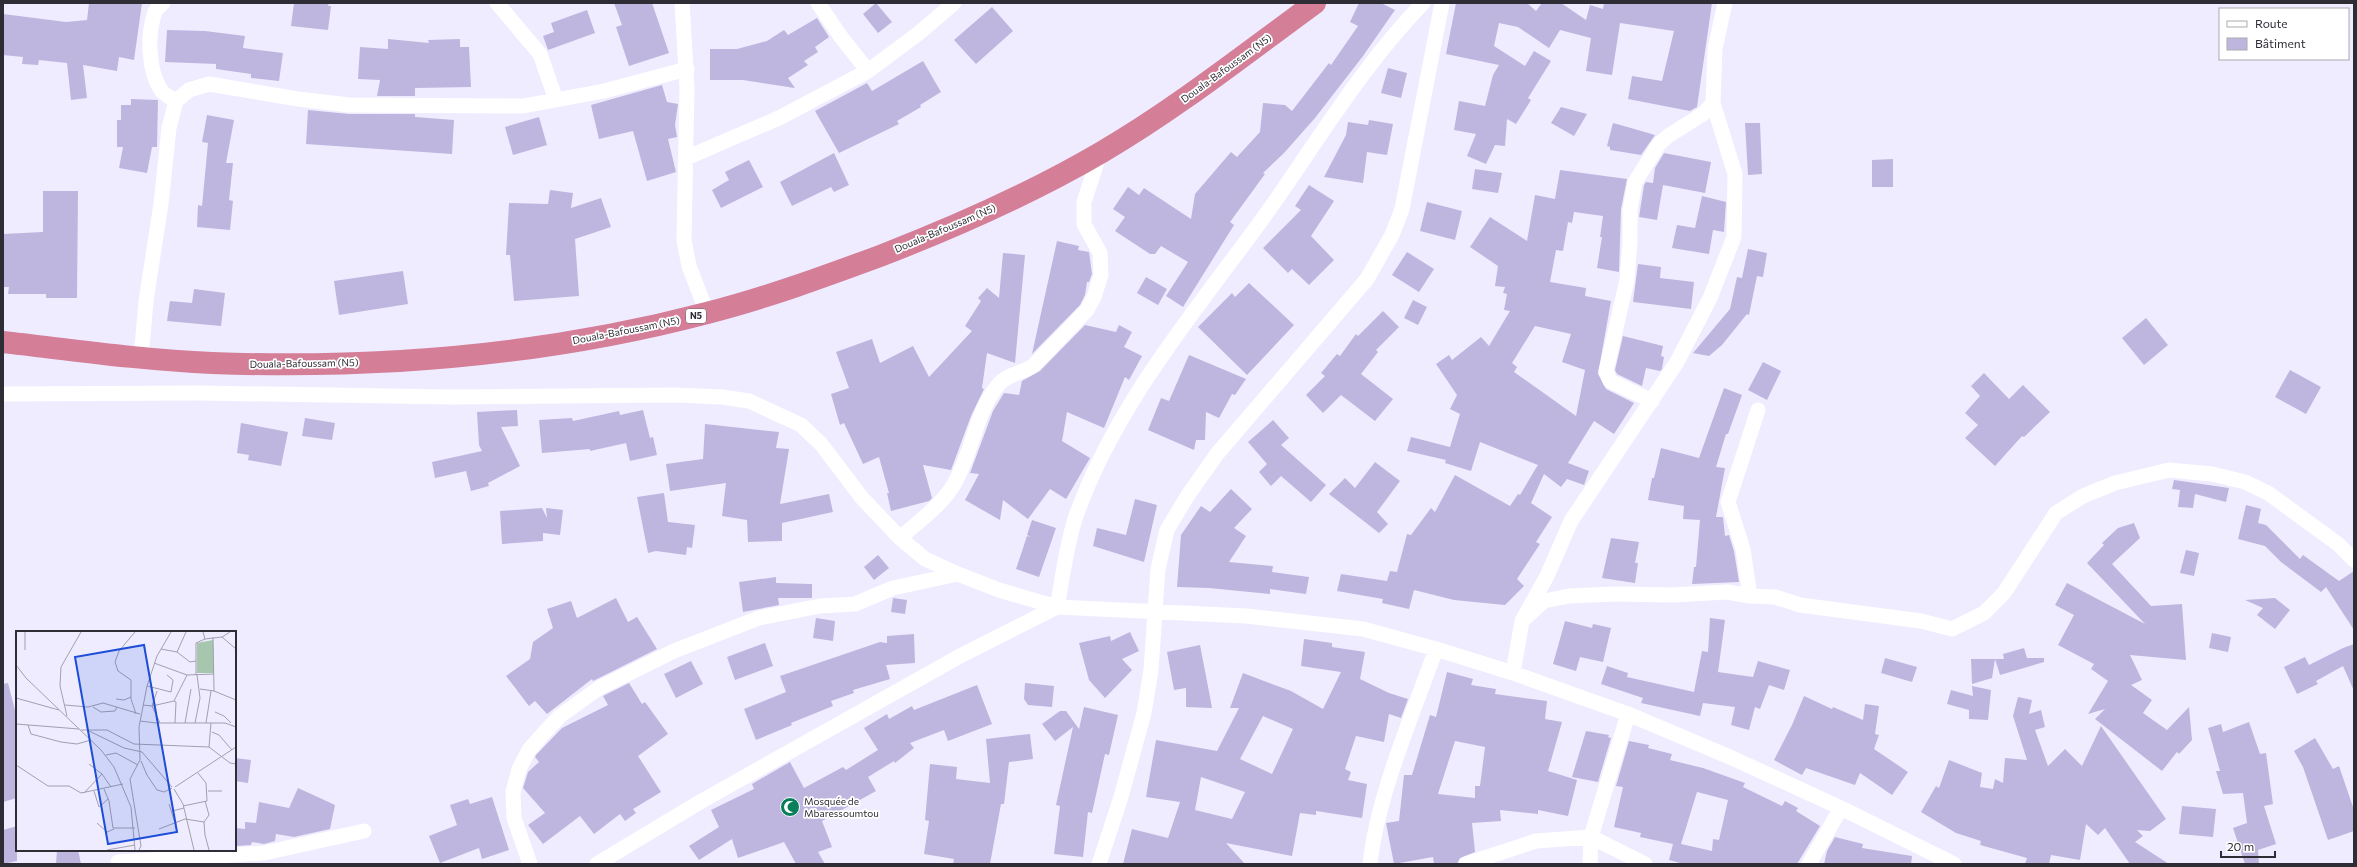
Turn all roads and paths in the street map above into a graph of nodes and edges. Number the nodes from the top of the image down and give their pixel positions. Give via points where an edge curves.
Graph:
1 (163, 3) edge
2 (497, 3) edge
3 (682, 3) edge
4 (818, 3) edge
5 (954, 3) edge
6 (1424, 3) edge
7 (1442, 3) edge
8 (1725, 3) edge
9 (1308, 5) edge
10 (687, 69) junction
11 (868, 71) junction
12 (556, 100) junction
13 (176, 101) junction
14 (1713, 103) junction
15 (1100, 153) junction
16 (686, 158) junction
17 (707, 313) junction
18 (3, 342) edge
19 (141, 359) junction
20 (3, 394) edge
21 (1652, 401) junction
22 (1758, 410) dead end
23 (900, 538) junction
24 (2354, 560) edge
25 (958, 574) junction
26 (1750, 596) junction
27 (1057, 607) junction
28 (1154, 613) junction
29 (1522, 621) junction
30 (1436, 649) junction
31 (1513, 673) junction
32 (1628, 714) junction
33 (1841, 808) junction
34 (364, 831) dead end
35 (1591, 837) junction
36 (264, 858) edge
37 (117, 859) edge
38 (530, 864) edge
39 (597, 864) edge
40 (1099, 864) edge
41 (1370, 864) edge
42 (1466, 864) edge
43 (1590, 864) edge
44 (1645, 864) edge
45 (1808, 864) edge
46 (1954, 864) edge

1 - 13 street via 155,11 151,36 152,62 156,81 162,92
2 - 12 street via 540,54
3 - 10 street
4 - 11 street
5 - 11 street
6 - 27 street via 1396,32 1325,127 1232,263 1172,341 1138,394 1110,441 1076,516
7 - 28 street via 1402,210 1392,235 1367,279 1217,454 1188,495 1167,530 1158,569
8 - 14 street via 1715,49
9 - 15 highway, Douala-Bafoussam (N5) / N5 via 1164,113
10 - 12 street via 604,91
10 - 16 street
11 - 16 street via 779,118
12 - 13 street via 490,108 349,105 210,84 188,90
13 - 19 street via 169,128
14 - 21 street via 1735,174 1734,237 1710,298 1677,362
14 - 21 street via 1703,114 1659,144 1650,162 1640,171 1632,195 1627,280 1606,371 1610,381
15 - 17 highway, Douala-Bafoussam (N5) / N5 via 935,234 801,286
15 - 23 street via 1084,202 1084,224 1100,253 1101,275 1087,310 1034,365 1000,382 988,397 954,484 941,501
16 - 17 street via 684,240 689,266
17 - 19 highway, Douala-Bafoussam (N5) / N5 via 616,334 520,350 411,360 327,364 215,363
18 - 19 highway, Douala-Bafoussam (N5) / N5
20 - 23 street via 199,393 451,397 675,395 742,400 776,412 801,425 821,444 862,498
21 - 29 street via 1571,521 1547,576
22 - 26 street via 1728,502 1743,549
23 - 25 street via 925,559
24 - 26 street via 2338,544 2268,493 2245,482 2212,474 2169,470 2115,484 2083,496 2056,513 2004,593 1984,613 1952,629 1921,621 1800,605 1775,597
25 - 27 street via 999,590
25 - 38 street via 894,588 855,604 820,606 759,618 674,651 599,688 560,716 529,750 519,769 513,792 514,818
26 - 29 street via 1727,592 1569,596 1544,601
27 - 28 street
27 - 39 street via 960,656 700,802
28 - 30 street via 1246,616 1363,629
28 - 40 street via 1144,713
29 - 31 street
30 - 31 street
30 - 41 street via 1390,780 1372,845
31 - 32 street
32 - 33 street
32 - 35 street
33 - 45 street
33 - 46 street
34 - 36 street
35 - 42 street via 1536,841
35 - 43 street
35 - 44 street
36 - 37 street

